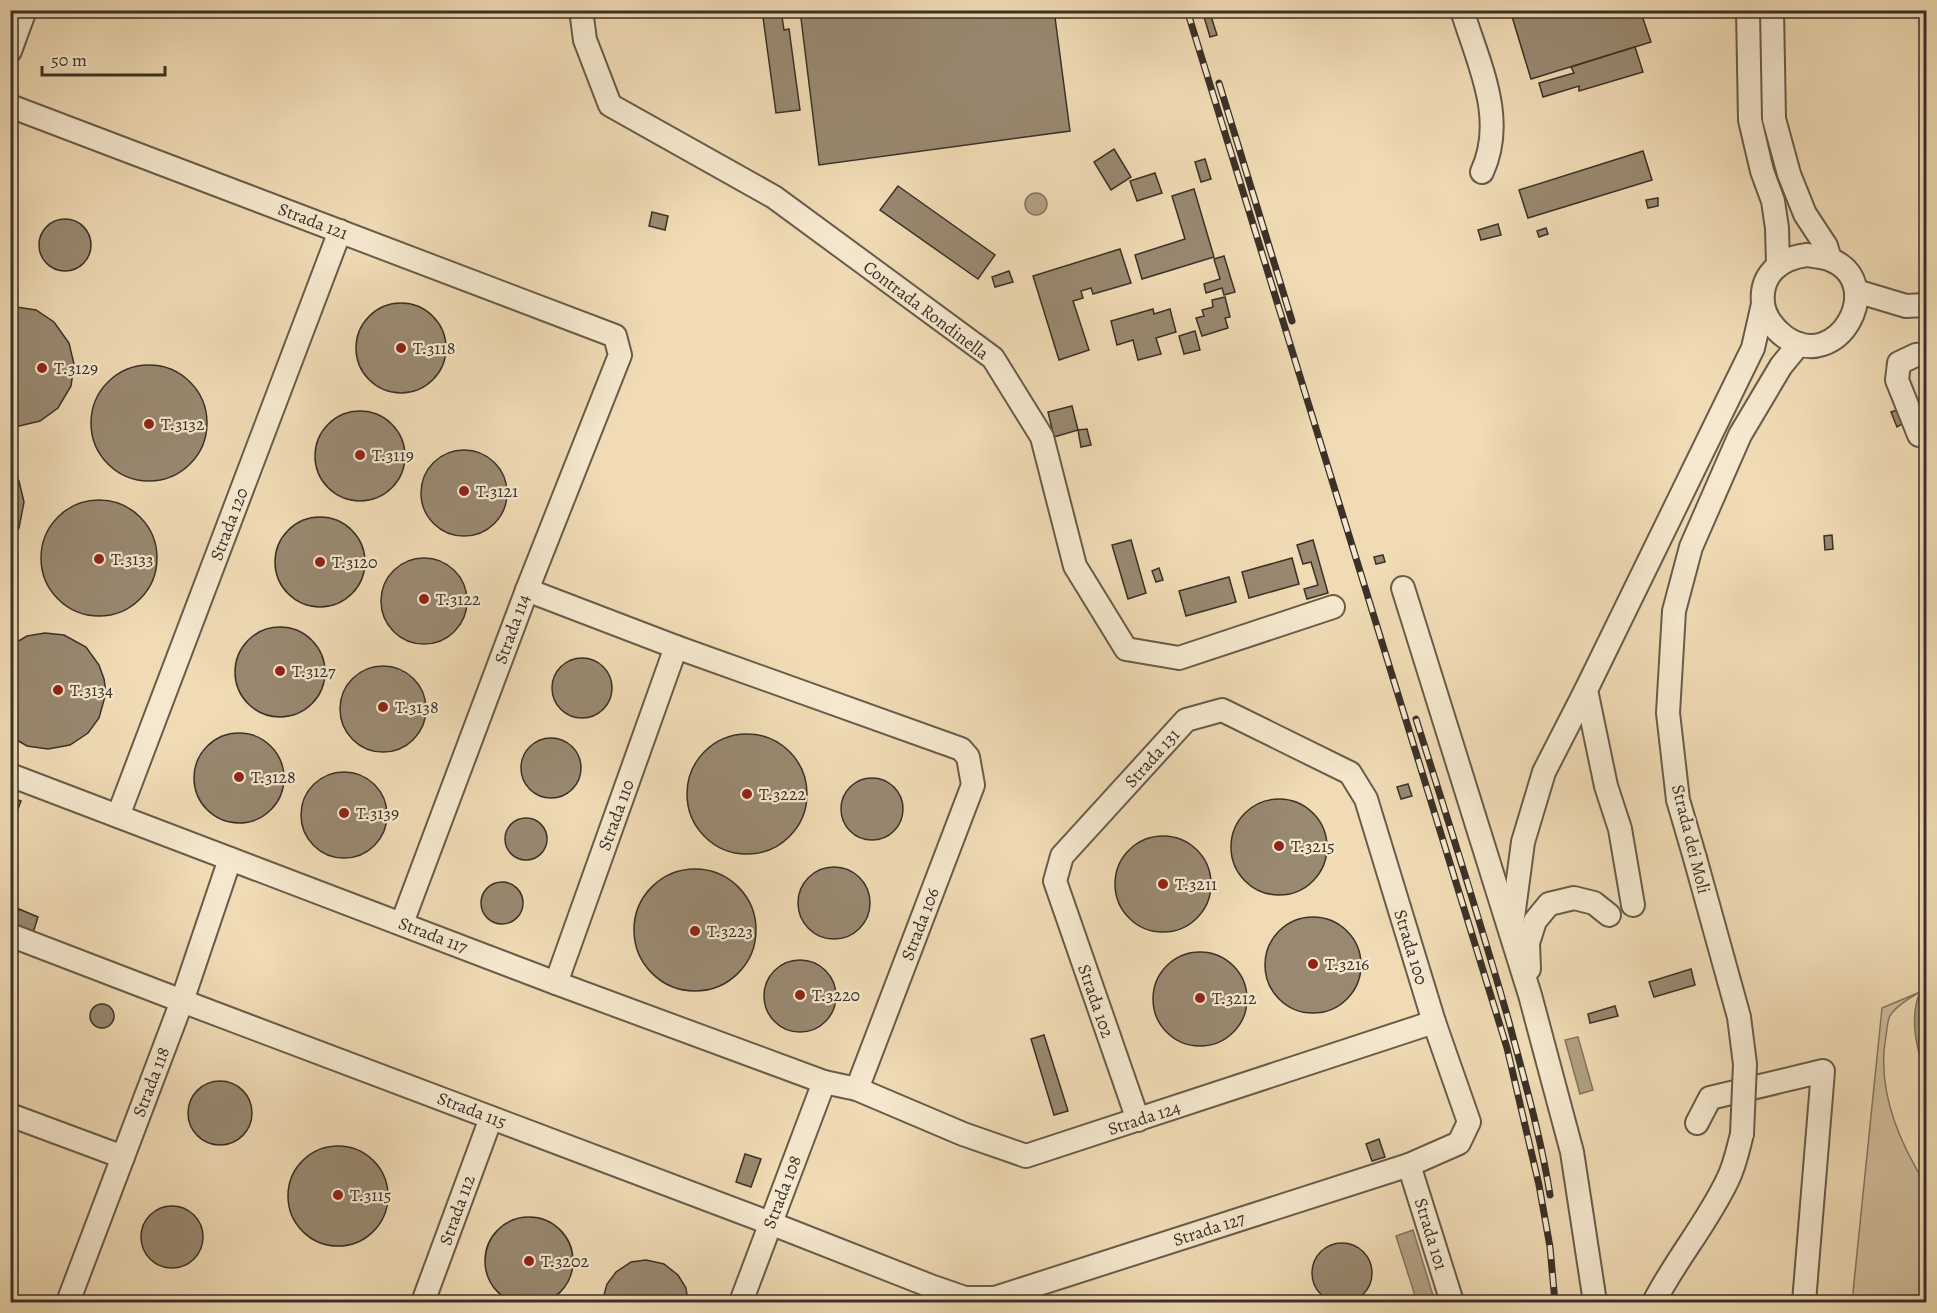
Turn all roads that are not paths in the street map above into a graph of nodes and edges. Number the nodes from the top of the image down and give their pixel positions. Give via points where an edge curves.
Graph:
1 (25, 10) edge
2 (581, 10) edge
3 (1461, 10) edge
4 (1748, 10) edge
5 (1772, 10) edge
6 (10, 51) edge
7 (10, 106) edge
8 (1482, 172) dead end
9 (340, 231) junction
10 (1830, 259) junction
11 (1778, 265) junction
12 (1856, 291) junction
13 (1763, 304) junction
14 (1926, 305) edge
15 (615, 336) joint
16 (1799, 344) junction
17 (1926, 354) edge
18 (1919, 435) dead end
19 (1404, 588) dead end
20 (526, 590) junction
21 (1333, 607) dead end
22 (676, 647) junction
23 (1586, 690) junction
24 (1350, 773) joint
25 (10, 775) edge
26 (118, 816) junction
27 (230, 859) junction
28 (1055, 881) joint
29 (1633, 905) dead end
30 (1609, 915) dead end
31 (402, 923) junction
32 (1510, 932) junction
33 (10, 935) edge
34 (556, 983) junction
35 (1530, 995) junction
36 (182, 1001) junction
37 (1434, 1022) junction
38 (824, 1082) junction
39 (857, 1089) junction
40 (10, 1115) edge
41 (491, 1118) junction
42 (1138, 1120) junction
43 (1469, 1122) joint
44 (1697, 1124) dead end
45 (123, 1157) junction
46 (1409, 1165) junction
47 (770, 1223) junction
48 (936, 1295) edge
49 (68, 1302) edge
50 (423, 1302) edge
51 (741, 1302) edge
52 (1452, 1302) edge
53 (1594, 1302) edge
54 (1654, 1302) edge
55 (1804, 1302) edge

1 - 6 street
2 - 21 street, Contrada Rondinella via 585,40 610,105 774,197 993,358 1041,438 1075,566 1126,649 1179,658
3 - 8 street via 1491,107 1492,142
4 - 11 street via 1750,120 1773,201
5 - 10 street via 1774,119 1805,214
7 - 9 street, Strada 121
9 - 15 street, Strada 121
9 - 26 street, Strada 120
10 - 11 street via 1807,255
10 - 12 street via 1845,270
11 - 13 street via 1765,284
12 - 14 street via 1906,306
12 - 16 street via 1857,304 1844,330 1815,346
13 - 16 street via 1772,325
13 - 23 street via 1753,348
15 - 20 street, Strada 114 via 620,355
16 - 54 street, Strada dei Moli, bridge via 1781,366 1740,435 1691,547 1674,612 1668,713 1678,800 1739,1017 1745,1064 1742,1134 1729,1177
17 - 18 street via 1899,363 1897,380
19 - 32 street
20 - 22 street
20 - 31 street, Strada 114
22 - 34 street, Strada 110
22 - 39 street, Strada 106 via 961,749 968,757 973,785
23 - 29 street via 1606,786 1620,829
23 - 32 street via 1544,772 1523,842
24 - 28 street, Strada 131 via 1222,710 1186,720 1062,856
24 - 37 street, Strada 100 via 1366,799
25 - 26 street, Strada 117
26 - 27 street, Strada 117
27 - 31 street, Strada 117
27 - 36 street, Strada 118
28 - 42 street, Strada 102
30 - 35 street via 1594,903 1574,898 1549,904 1535,921 1528,943
31 - 34 street, Strada 117
32 - 35 street
33 - 36 street, Strada 115
34 - 38 street, Strada 117
35 - 53 street via 1572,1152
36 - 41 street, Strada 115
36 - 45 street, Strada 118
37 - 42 street, Strada 124
37 - 43 street, Strada 100
38 - 39 street, Strada 117
38 - 47 street, Strada 108
39 - 42 street, Strada 124 via 1026,1156
40 - 45 street
41 - 47 street, Strada 115
41 - 50 street, Strada 112
43 - 46 street, Strada 127 via 1459,1143
44 - 55 street via 1710,1098 1823,1071
45 - 49 street, Strada 118
46 - 48 street, Strada 127 via 995,1298
46 - 52 street, Strada 101
47 - 48 street, Strada 115
47 - 51 street, Strada 108

